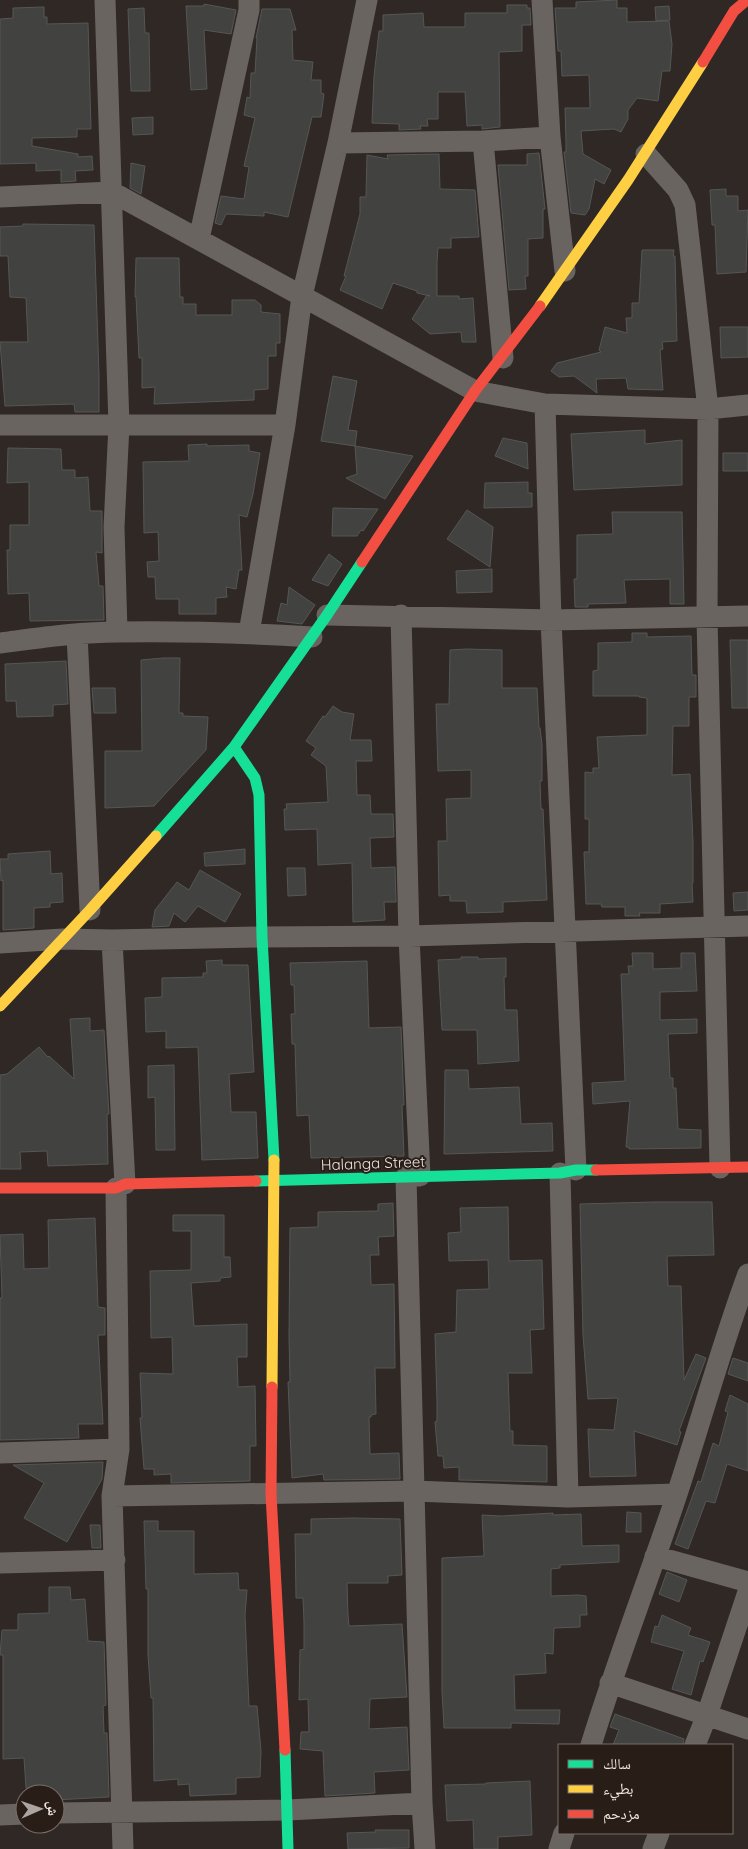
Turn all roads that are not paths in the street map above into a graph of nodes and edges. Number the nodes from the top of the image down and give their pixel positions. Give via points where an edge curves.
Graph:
1 (105, 0) edge
2 (249, 0) edge
3 (367, 0) edge
4 (542, 0) edge
5 (747, 0) edge
6 (550, 137) junction
7 (482, 141) junction
8 (338, 143) junction
9 (646, 154) junction
10 (112, 192) junction
11 (0, 197) edge
12 (199, 239) junction
13 (565, 271) junction
14 (302, 296) junction
15 (503, 358) junction
16 (476, 391) junction
17 (545, 404) junction
18 (748, 405) edge
19 (708, 410) junction
20 (0, 425) edge
21 (118, 425) junction
22 (285, 425) junction
23 (327, 615) junction
24 (400, 615) junction
25 (748, 616) edge
26 (707, 618) junction
27 (551, 620) junction
28 (117, 632) junction
29 (249, 633) junction
30 (77, 634) junction
31 (312, 637) junction
32 (0, 643) edge
33 (234, 747) junction
34 (90, 910) junction
35 (748, 926) edge
36 (715, 927) junction
37 (564, 932) junction
38 (262, 936) junction
39 (409, 936) junction
40 (63, 939) junction
41 (112, 940) junction
42 (0, 943) edge
43 (0, 1006) edge
44 (748, 1167) edge
45 (720, 1168) junction
46 (568, 1172) junction
47 (413, 1176) junction
48 (274, 1181) junction
49 (120, 1186) junction
50 (0, 1188) edge
51 (748, 1274) edge
52 (740, 1320) edge
53 (119, 1449) junction
54 (0, 1453) edge
55 (414, 1491) junction
56 (271, 1494) junction
57 (677, 1494) junction
58 (112, 1496) junction
59 (568, 1496) junction
60 (655, 1556) junction
61 (114, 1560) junction
62 (0, 1564) edge
63 (748, 1582) edge
64 (748, 1592) edge
65 (610, 1683) junction
66 (707, 1715) junction
67 (748, 1729) edge
68 (591, 1744) edge
69 (695, 1744) edge
70 (422, 1803) junction
71 (288, 1810) junction
72 (121, 1812) junction
73 (65, 1813) edge
74 (15, 1814) edge
75 (0, 1815) edge
76 (564, 1834) edge
77 (659, 1834) edge
78 (123, 1849) edge
79 (288, 1849) edge
80 (425, 1849) edge
81 (559, 1849) edge
82 (652, 1849) edge

1 - 10 street
2 - 12 street
3 - 8 street
4 - 6 street
5 - 9 street via 734,11
6 - 7 street
6 - 13 street
7 - 8 street
7 - 15 street
8 - 14 street
9 - 13 street
9 - 19 street via 678,190 685,205
10 - 11 street
10 - 12 street
10 - 21 street
12 - 14 street
13 - 15 street
14 - 16 street
14 - 22 street
15 - 16 street
16 - 17 street
16 - 23 street
17 - 19 street
17 - 27 street
18 - 19 street
19 - 26 street
20 - 21 street
21 - 22 street
21 - 28 street via 114,527
22 - 29 street
23 - 24 street
23 - 31 street
24 - 27 street
24 - 39 street
25 - 26 street
26 - 27 street
26 - 36 street
27 - 37 street
28 - 29 street
28 - 30 street
29 - 31 street
30 - 32 street
30 - 34 street
31 - 33 street
33 - 34 street
33 - 38 street via 258,786
34 - 40 street
35 - 36 street
36 - 37 street
36 - 45 street
37 - 39 street
37 - 46 street
38 - 39 street
38 - 41 street
38 - 48 street
39 - 47 street
40 - 41 street
40 - 42 street
40 - 43 street
41 - 49 street
44 - 45 street, Halanga Street
45 - 46 street, Halanga Street
46 - 47 street, Halanga Street
46 - 59 street
47 - 48 street, Halanga Street
47 - 55 street
48 - 49 street, Halanga Street
48 - 56 street
49 - 50 street, Halanga Street
49 - 53 street
51 - 52 street
52 - 57 street
53 - 54 street
53 - 58 street
55 - 56 street
55 - 59 street
55 - 70 street
56 - 58 street
56 - 71 street
57 - 59 street
57 - 60 street
58 - 61 street
60 - 63 street
60 - 65 street
61 - 62 street
61 - 72 street
64 - 66 street
65 - 66 street
65 - 68 street
66 - 67 street
66 - 69 street
70 - 71 street
70 - 80 street
71 - 72 street
71 - 79 street
72 - 73 street
72 - 78 street
74 - 75 street
76 - 81 street
77 - 82 street

